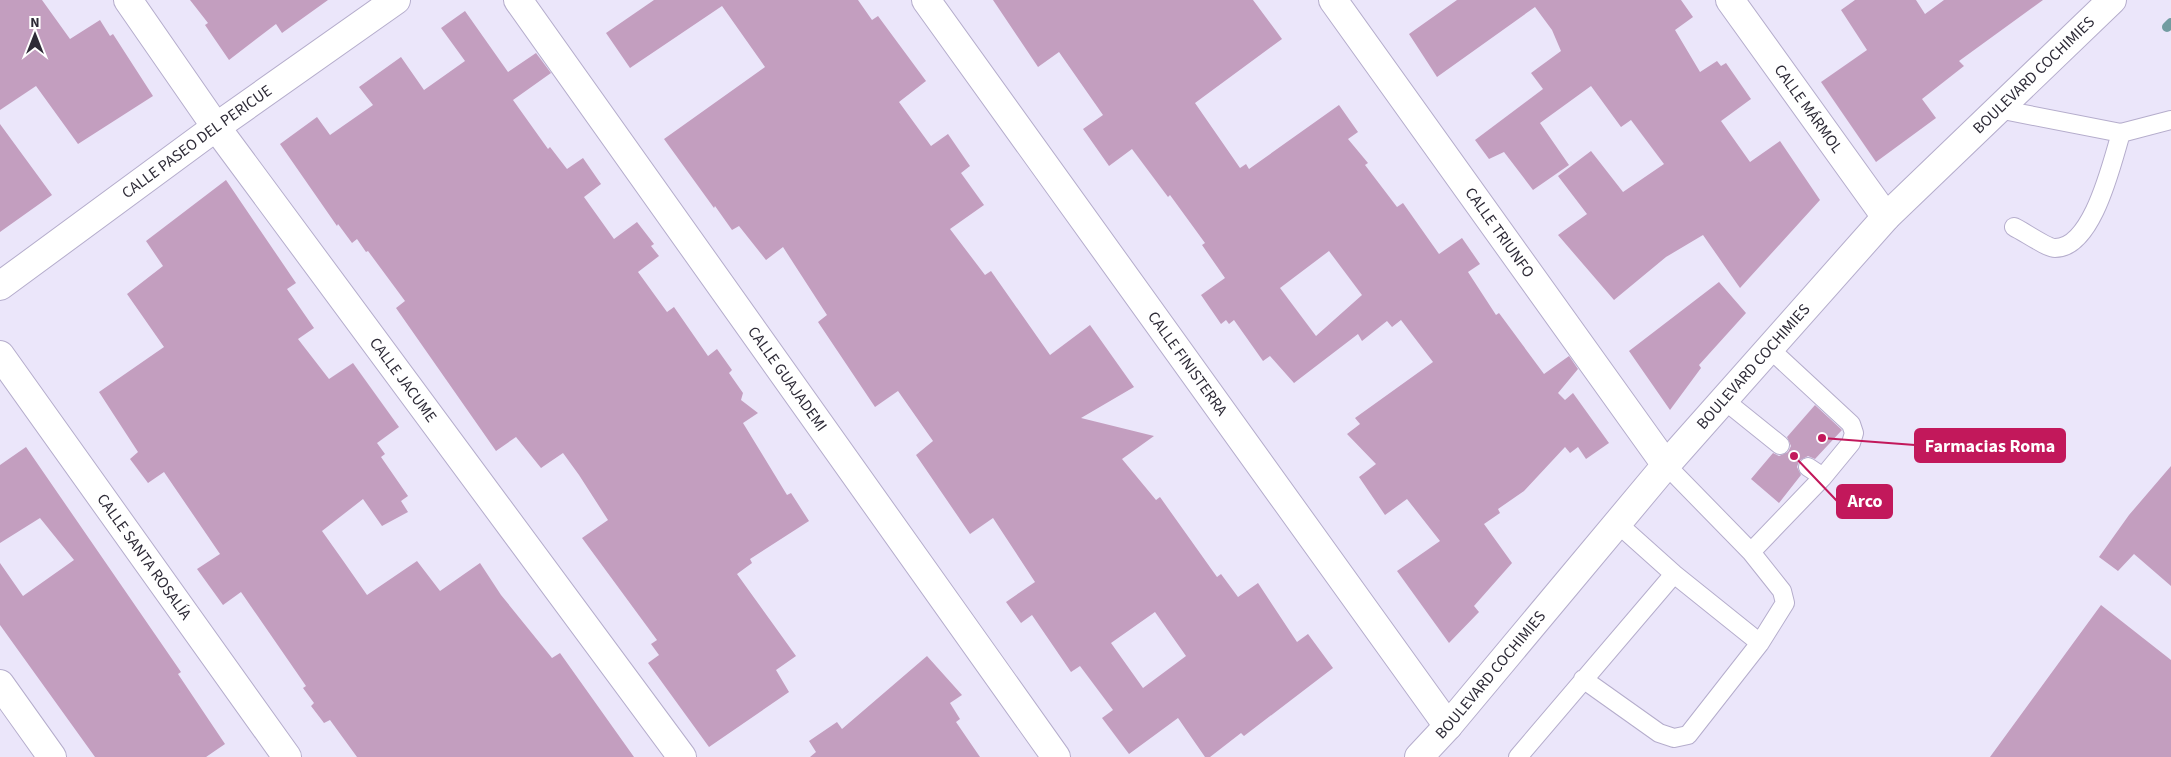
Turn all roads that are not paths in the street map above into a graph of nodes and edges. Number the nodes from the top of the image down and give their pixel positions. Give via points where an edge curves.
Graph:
1 (128, 0) edge
2 (396, 0) edge
3 (518, 0) edge
4 (926, 0) edge
5 (1333, 0) edge
6 (1730, 0) edge
7 (2101, 4) edge
8 (1998, 109) junction
9 (2171, 120) edge
10 (216, 127) junction
11 (2121, 133) junction
12 (1886, 217) junction
13 (2014, 227) dead end
14 (0, 286) edge
15 (1770, 349) junction
16 (0, 355) edge
17 (1724, 400) junction
18 (1780, 446) dead end
19 (1666, 465) junction
20 (1808, 467) dead end
21 (1823, 477) junction
22 (1617, 523) junction
23 (1750, 552) junction
24 (1674, 574) junction
25 (1760, 643) junction
26 (1583, 679) junction
27 (0, 684) edge
28 (1448, 726) junction
29 (52, 757) edge
30 (287, 757) edge
31 (682, 757) edge
32 (1056, 757) edge
33 (1419, 757) edge
34 (1518, 757) edge

1 - 10 street, CALLE JACUME
2 - 10 street, CALLE PASEO DEL PERICUE
3 - 32 street, CALLE GUAJADEMI
4 - 28 street, CALLE FINISTERRA
5 - 19 street, CALLE TRIUNFO
6 - 12 street, CALLE MÁRMOL
7 - 8 street, BOULEVARD COCHIMIES
8 - 11 lane
8 - 12 street, BOULEVARD COCHIMIES
9 - 11 lane
10 - 14 street, CALLE PASEO DEL PERICUE
10 - 31 street, CALLE JACUME
11 - 13 lane via 2100,198 2084,229 2070,245 2054,248
12 - 15 street, BOULEVARD COCHIMIES
15 - 17 street, BOULEVARD COCHIMIES
15 - 21 lane via 1851,424 1854,433 1851,443
16 - 30 street, CALLE SANTA ROSALÍA
17 - 18 lane
17 - 19 street, BOULEVARD COCHIMIES
19 - 22 street, BOULEVARD COCHIMIES
19 - 23 lane
20 - 21 lane
21 - 23 lane
22 - 24 lane
22 - 28 street, BOULEVARD COCHIMIES
23 - 25 lane via 1782,591 1785,602
24 - 25 lane
24 - 26 lane
25 - 26 lane via 1688,735 1674,738 1658,733
26 - 34 lane
27 - 29 street
28 - 33 street, BOULEVARD COCHIMIES

